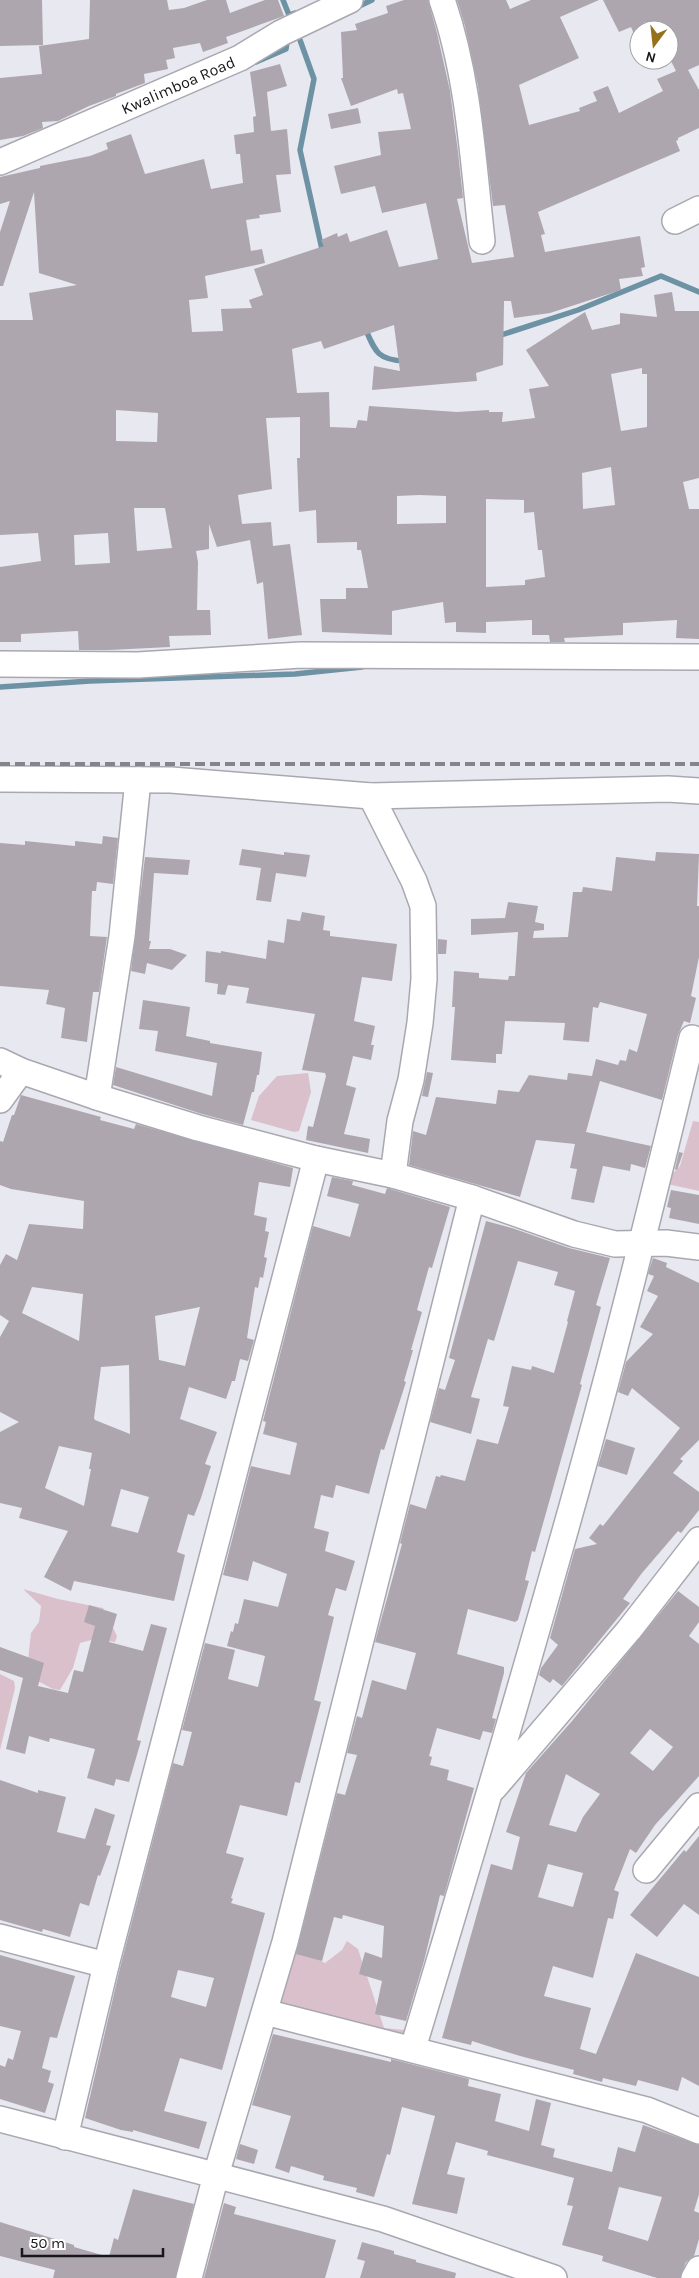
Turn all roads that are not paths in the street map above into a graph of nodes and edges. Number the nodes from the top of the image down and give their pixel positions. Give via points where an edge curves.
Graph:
1 (350, 0) edge
2 (442, 0) edge
3 (0, 162) edge
4 (699, 209) edge
5 (675, 221) dead end
6 (482, 241) dead end
7 (699, 657) edge
8 (0, 664) edge
9 (138, 780) junction
10 (2, 785) edge
11 (699, 791) edge
12 (371, 796) junction
13 (692, 1038) dead end
14 (10, 1066) edge
15 (97, 1097) junction
16 (0, 1100) edge
17 (316, 1159) junction
18 (393, 1175) junction
19 (472, 1198) junction
20 (642, 1242) junction
21 (699, 1247) edge
22 (699, 1540) edge
23 (490, 1794) junction
24 (699, 1806) edge
25 (646, 1870) dead end
26 (0, 1937) edge
27 (106, 1965) junction
28 (264, 2012) junction
29 (413, 2048) junction
30 (0, 2119) edge
31 (698, 2128) edge
32 (65, 2137) junction
33 (216, 2175) junction
34 (699, 2269) edge
35 (521, 2272) edge
36 (189, 2278) edge
37 (554, 2278) edge
38 (694, 2278) edge

1 - 3 street, Kwalimboa Road via 281,33 240,58
2 - 6 street via 467,108
4 - 5 street
7 - 8 street via 301,655 138,665
9 - 10 street
9 - 12 street
9 - 15 street via 121,945
11 - 12 street
12 - 18 street via 414,881 423,906 424,979 420,1023 412,1080 400,1121
13 - 20 street
14 - 15 street
14 - 16 street
15 - 17 street
17 - 18 street
17 - 27 street
18 - 19 street
19 - 20 street via 574,1234 615,1244
19 - 28 street via 286,1942
20 - 21 street
20 - 23 street
22 - 23 street via 623,1637
23 - 29 street
24 - 25 street
26 - 27 street
27 - 32 street
28 - 29 street
28 - 33 street
29 - 31 street via 647,2110
30 - 32 street
32 - 33 street
33 - 35 street via 383,2218
33 - 36 street
34 - 38 street
35 - 37 street

